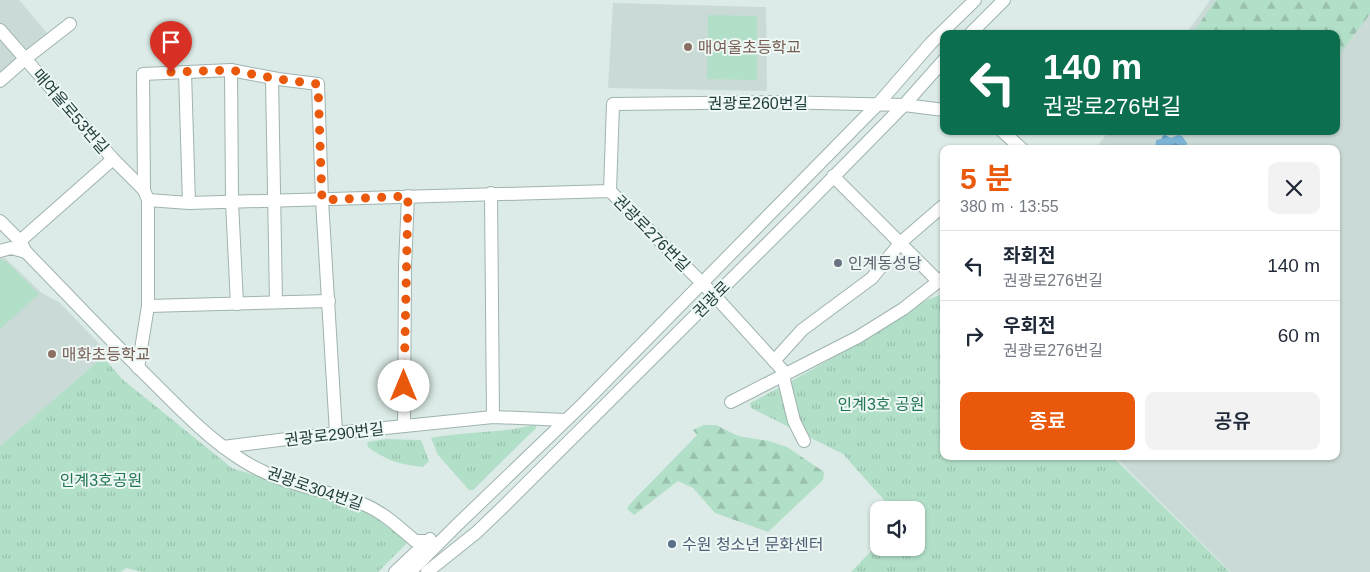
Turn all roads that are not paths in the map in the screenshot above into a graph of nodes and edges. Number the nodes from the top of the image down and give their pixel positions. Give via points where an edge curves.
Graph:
1 (975, 0) edge
2 (1004, 0) edge
3 (70, 24) dead end
4 (0, 30) edge
5 (944, 30) edge
6 (974, 30) edge
7 (940, 34) edge
8 (25, 59) junction
9 (940, 64) edge
10 (231, 70) junction
11 (185, 72) junction
12 (272, 78) junction
13 (0, 81) edge
14 (878, 104) junction
15 (904, 105) junction
16 (940, 110) edge
17 (113, 159) junction
18 (833, 176) junction
19 (610, 191) junction
20 (491, 193) junction
21 (146, 195) junction
22 (408, 196) junction
23 (275, 200) junction
24 (322, 200) junction
25 (232, 202) junction
26 (189, 203) junction
27 (940, 209) edge
28 (0, 222) edge
29 (900, 244) junction
30 (22, 247) junction
31 (0, 251) edge
32 (940, 278) edge
33 (940, 280) edge
34 (702, 283) junction
35 (714, 296) junction
36 (329, 301) junction
37 (276, 302) junction
38 (237, 304) junction
39 (148, 306) junction
40 (774, 361) junction
41 (138, 368) junction
42 (784, 375) junction
43 (732, 402) dead end
44 (493, 417) junction
45 (566, 420) junction
46 (404, 426) junction
47 (336, 433) junction
48 (804, 441) dead end
49 (223, 447) junction
50 (456, 525) junction
51 (475, 533) junction
52 (428, 541) junction
53 (395, 572) edge
54 (410, 572) edge
55 (426, 572) edge
56 (439, 572) edge

1 - 5 street, 권광로
2 - 6 street
3 - 8 street
4 - 8 street, 매여울로53번길
7 - 14 street, 권광로
8 - 13 street
8 - 17 street, 매여울로53번길
9 - 15 street, 권광로
10 - 11 street
10 - 12 street
10 - 25 street
11 - 21 street via 143,74
11 - 26 street
12 - 23 street
12 - 24 street via 318,84
14 - 15 street, 권광로260번길
14 - 19 street, 권광로260번길 via 612,104
14 - 34 street, 권광로
15 - 16 street, 권광로260번길
15 - 18 street, 권광로
17 - 21 street, 매여울로53번길
17 - 30 street
18 - 29 street
18 - 35 street, 권광로
19 - 20 street, 권광로276번길
19 - 34 street, 권광로276번길
20 - 22 street, 권광로276번길
20 - 44 street
21 - 26 street, 권광로276번길
21 - 39 street
22 - 24 street, 권광로276번길
22 - 46 street
23 - 24 street, 권광로276번길
23 - 25 street, 권광로276번길
23 - 37 street
24 - 36 street
25 - 26 street, 권광로276번길
25 - 38 street
27 - 29 street
28 - 30 street, 권광로304번길
29 - 32 street
29 - 40 street via 872,278 802,330
30 - 31 street
30 - 41 street, 권광로304번길
33 - 42 street via 903,309 858,337
34 - 35 street, 권광로276번길
34 - 45 street, 권광로
35 - 40 street, 권광로276번길
35 - 51 street, 권광로
36 - 37 street
36 - 47 street
37 - 38 street
38 - 39 street
39 - 41 street
40 - 42 street, 권광로276번길
41 - 49 street, 권광로304번길
42 - 43 street
42 - 48 street via 794,421
44 - 45 street, 권광로290번길
44 - 46 street, 권광로290번길
45 - 50 street, 권광로
46 - 47 street, 권광로290번길
47 - 49 street, 권광로290번길
49 - 52 street, 권광로304번길 via 281,480 364,504 386,516 415,541
50 - 52 street, 권광로
50 - 54 street, 권광로
51 - 55 street, 권광로
51 - 56 street, 권광로
52 - 53 street, 권광로

